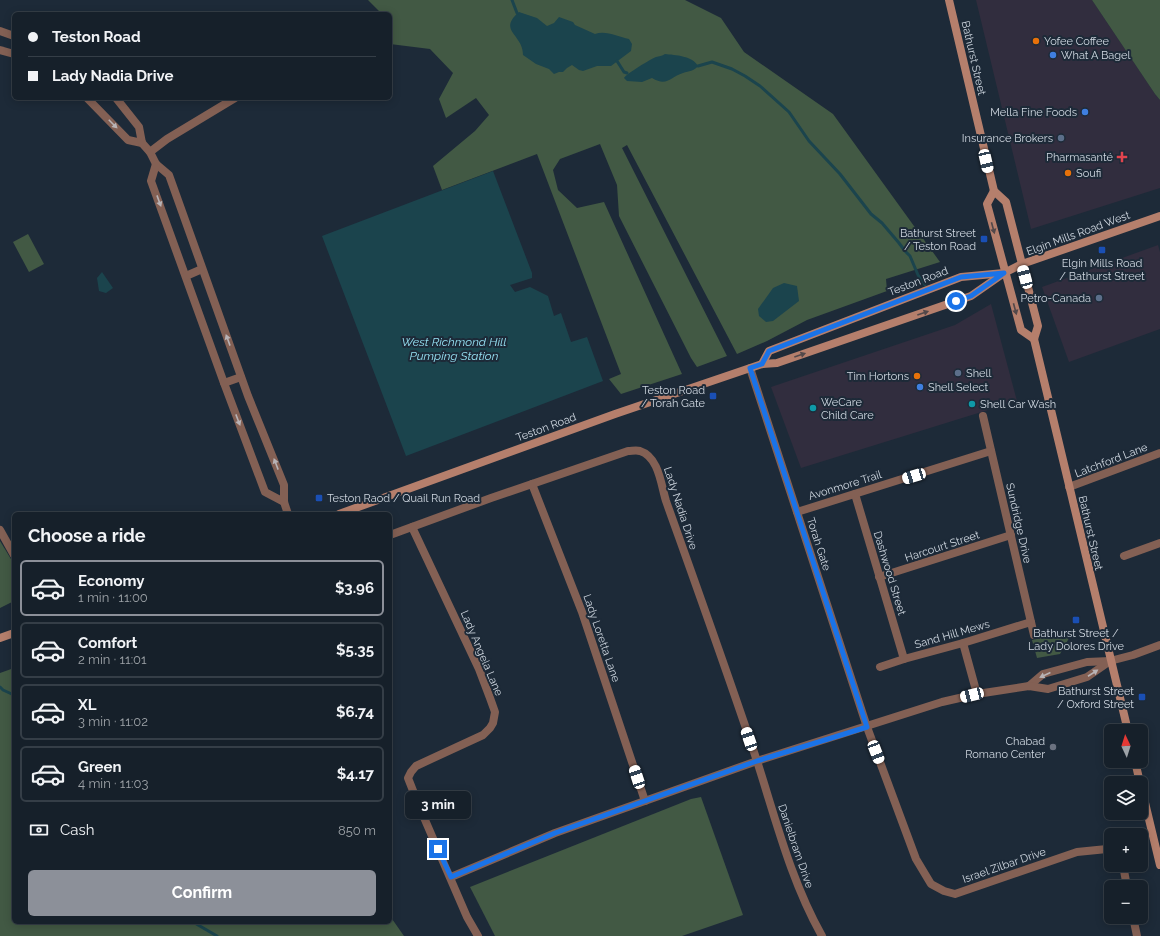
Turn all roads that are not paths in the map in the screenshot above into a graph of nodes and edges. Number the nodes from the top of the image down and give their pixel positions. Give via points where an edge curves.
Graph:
1 (949, 0) edge
2 (0, 31) edge
3 (12, 35) edge
4 (0, 50) edge
5 (12, 53) edge
6 (89, 100) edge
7 (118, 100) edge
8 (232, 100) edge
9 (142, 143) junction
10 (150, 152) junction
11 (156, 164) junction
12 (994, 192) junction
13 (1160, 216) edge
14 (1022, 264) junction
15 (202, 269) junction
16 (1004, 273) junction
17 (186, 276) junction
18 (1034, 339) junction
19 (762, 364) junction
20 (750, 368) junction
21 (241, 377) junction
22 (224, 383) junction
23 (983, 416) dead end
24 (991, 451) junction
25 (1160, 453) edge
26 (532, 484) junction
27 (1069, 487) junction
28 (855, 494) junction
29 (284, 502) junction
30 (287, 512) edge
31 (345, 512) edge
32 (797, 512) junction
33 (412, 527) junction
34 (0, 530) edge
35 (392, 534) edge
36 (1011, 535) junction
37 (1160, 543) edge
38 (12, 552) edge
39 (1124, 556) dead end
40 (879, 577) junction
41 (1031, 622) junction
42 (12, 634) edge
43 (1034, 635) dead end
44 (0, 638) edge
45 (963, 643) junction
46 (1160, 644) edge
47 (904, 659) junction
48 (1110, 661) junction
49 (880, 667) dead end
50 (1029, 686) junction
51 (977, 694) junction
52 (1126, 724) edge
53 (867, 727) junction
54 (757, 761) junction
55 (645, 801) junction
56 (1148, 814) edge
57 (1104, 849) edge
58 (1160, 865) edge
59 (451, 877) junction
60 (1134, 924) edge
61 (478, 936) edge
62 (822, 936) edge
63 (1137, 936) edge

1 - 12 main road, Bathurst Street
2 - 3 street
4 - 5 street
6 -> 9 street via 128,140
7 - 9 street via 139,127
8 - 10 street
9 - 10 street
10 - 11 street
11 - 15 street via 169,175
11 -> 17 street via 151,181
12 - 14 main road, Bathurst Street via 1006,202
12 -> 16 main road via 987,204
13 - 14 main road, Elgin Mills Road West
14 - 16 main road, Elgin Mills Road West
14 - 18 main road, Bathurst Street via 1038,326
15 - 17 street
21 -> 15 street
16 -> 18 main road via 1021,330
19 -> 16 main road, Teston Road via 777,363 971,296
16 - 19 main road, Teston Road via 961,277 769,351
17 - 22 street
18 - 27 main road, Bathurst Street
19 - 20 main road, Teston Road
20 - 31 main road, Teston Road
20 - 32 street, Torah Gate
21 - 22 street
29 -> 21 street via 284,485
22 -> 29 street via 265,492
23 - 24 street, Sundridge Drive
24 - 28 street, Avonmore Trail
24 - 36 street, Sundridge Drive
25 - 27 street, Latchford Lane
26 - 33 street, Lady Nadia Drive
26 - 54 street, Lady Nadia Drive via 628,451 639,450 654,462
26 - 55 street, Lady Loretta Lane via 582,612
27 - 48 main road, Bathurst Street
28 - 32 street, Avonmore Trail
28 - 40 street, Dashwood Street
29 - 30 street
32 - 53 street, Torah Gate
33 - 35 street, Lady Nadia Drive
33 - 59 street, Lady Angela Lane via 479,669 494,712 493,723 483,734 416,766 408,778
34 - 38 street
36 - 40 street, Harcourt Street
36 - 41 street, Sundridge Drive
37 - 39 street
40 - 47 street, Dashwood Street
41 - 43 street, Sundridge Drive
41 - 45 street, Sand Hill Mews
42 - 44 main road
45 - 47 street, Sand Hill Mews
45 - 51 street
46 - 48 street
47 - 49 street, Sand Hill Mews
48 -> 50 street via 1087,662 1043,674
50 -> 48 street via 1048,689 1087,677
48 - 52 main road, Bathurst Street
50 - 51 street
51 - 53 street via 942,702
53 - 54 street
53 - 57 street, Israel Zilbar Drive via 916,859 931,884 944,891 955,894 1077,852
54 - 55 street
54 - 62 street, Danielbram Drive via 791,869 802,898
55 - 59 street via 555,833
56 - 58 main road
59 - 61 street via 467,917
60 - 63 street

